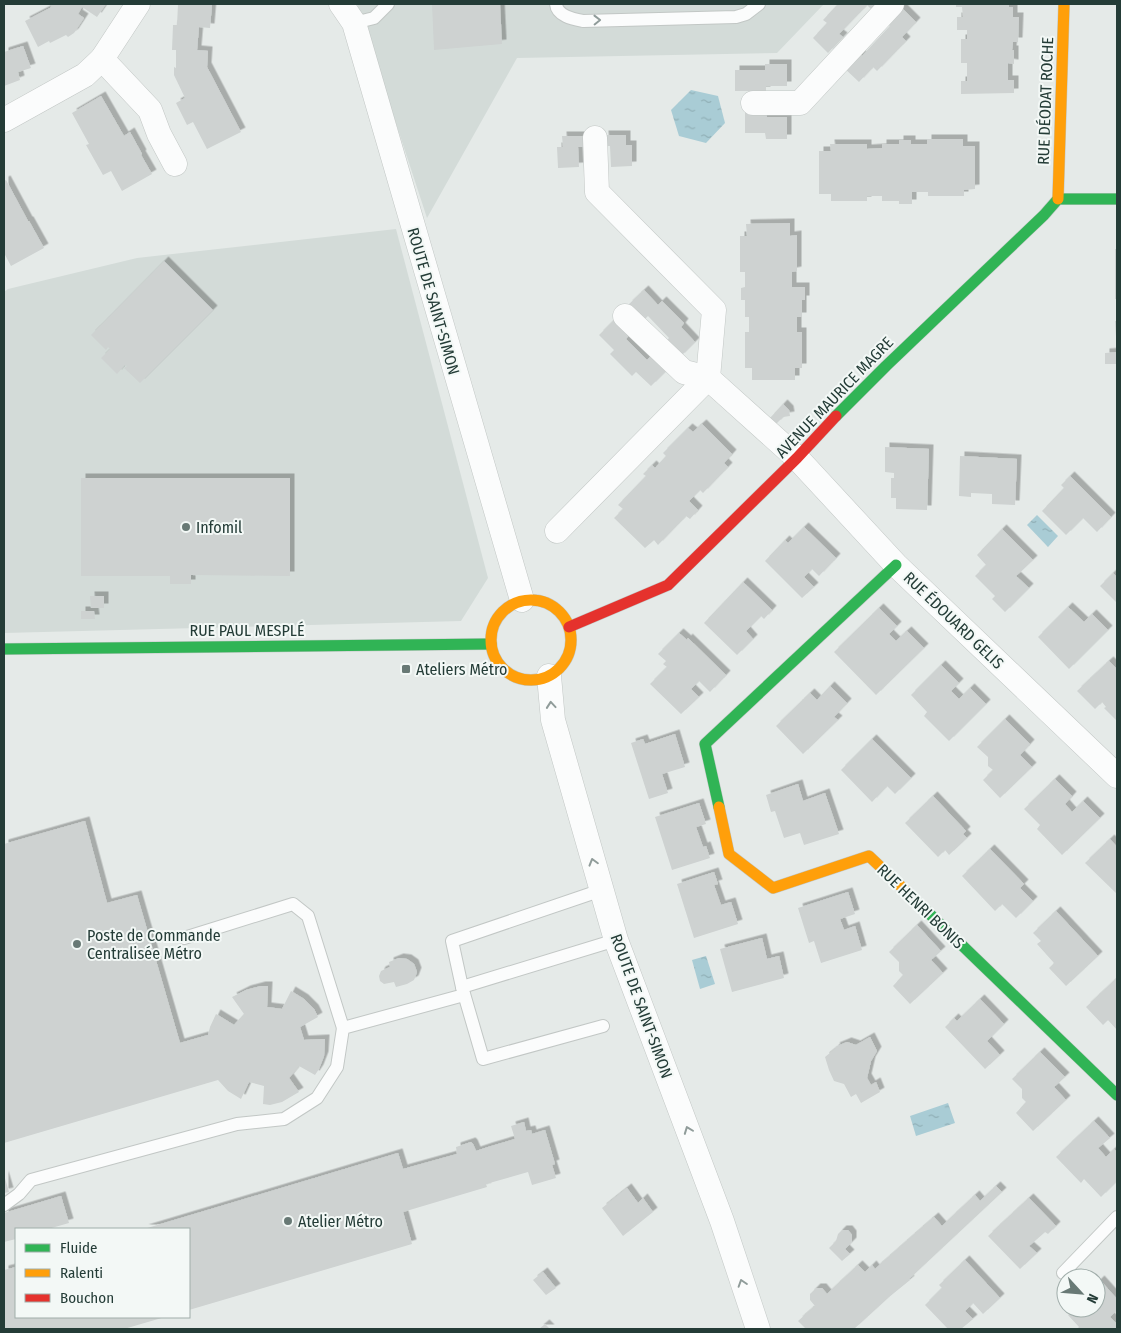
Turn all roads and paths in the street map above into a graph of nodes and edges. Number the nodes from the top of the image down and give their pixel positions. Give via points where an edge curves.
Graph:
1 (138, 4) edge
2 (388, 4) edge
3 (556, 4) edge
4 (760, 4) edge
5 (892, 4) edge
6 (1064, 4) edge
7 (348, 14) edge
8 (102, 58) junction
9 (753, 103) dead end
10 (4, 120) edge
11 (594, 138) dead end
12 (175, 164) dead end
13 (1058, 199) junction
14 (1117, 199) edge
15 (625, 316) dead end
16 (708, 378) junction
17 (797, 458) junction
18 (557, 531) dead end
19 (896, 565) junction
20 (522, 600) junction
21 (569, 627) junction
22 (491, 644) junction
23 (4, 649) edge
24 (548, 676) junction
25 (1117, 776) edge
26 (601, 889) junction
27 (184, 938) dead end
28 (616, 940) junction
29 (463, 991) junction
30 (603, 1026) dead end
31 (343, 1028) junction
32 (1117, 1095) edge
33 (4, 1204) edge
34 (1117, 1217) edge
35 (1068, 1268) edge
36 (758, 1329) edge

1 - 8 street
2 - 7 lane via 374,18
3 -> 4 lane via 563,15 583,21 736,17
5 - 9 street via 800,103
6 - 13 street, RUE DÉODAT ROCHE
7 - 20 street, ROUTE DE SAINT-SIMON
8 - 10 street via 85,75
8 - 12 street via 150,110
11 - 16 street via 596,192 714,310
13 - 14 street
13 - 17 street, AVENUE MAURICE MAGRE via 886,366
15 - 16 street via 684,372
16 - 17 street, RUE ÉDOUARD GELIS
16 - 18 street
17 - 19 street, RUE ÉDOUARD GELIS
17 - 21 street, AVENUE MAURICE MAGRE via 668,585
19 - 25 street, RUE ÉDOUARD GELIS
19 - 32 street, RUE HENRI BONIS via 705,744 729,854 773,888 869,856
20 - 21 street via 548,604 561,613
20 - 22 street via 498,616
21 - 24 street via 569,651 559,668
22 - 23 street, RUE PAUL MESPLÉ
22 - 24 street via 505,671 532,680
26 -> 24 street, ROUTE DE SAINT-SIMON via 552,720
26 - 28 street, ROUTE DE SAINT-SIMON
26 - 29 lane via 452,940
27 - 31 lane via 293,904 308,916
28 - 29 lane
36 -> 28 street, ROUTE DE SAINT-SIMON via 722,1221
29 - 30 lane via 483,1059
29 - 31 lane
31 - 33 lane via 337,1067 317,1098 284,1119 237,1124 31,1180
34 - 35 lane

